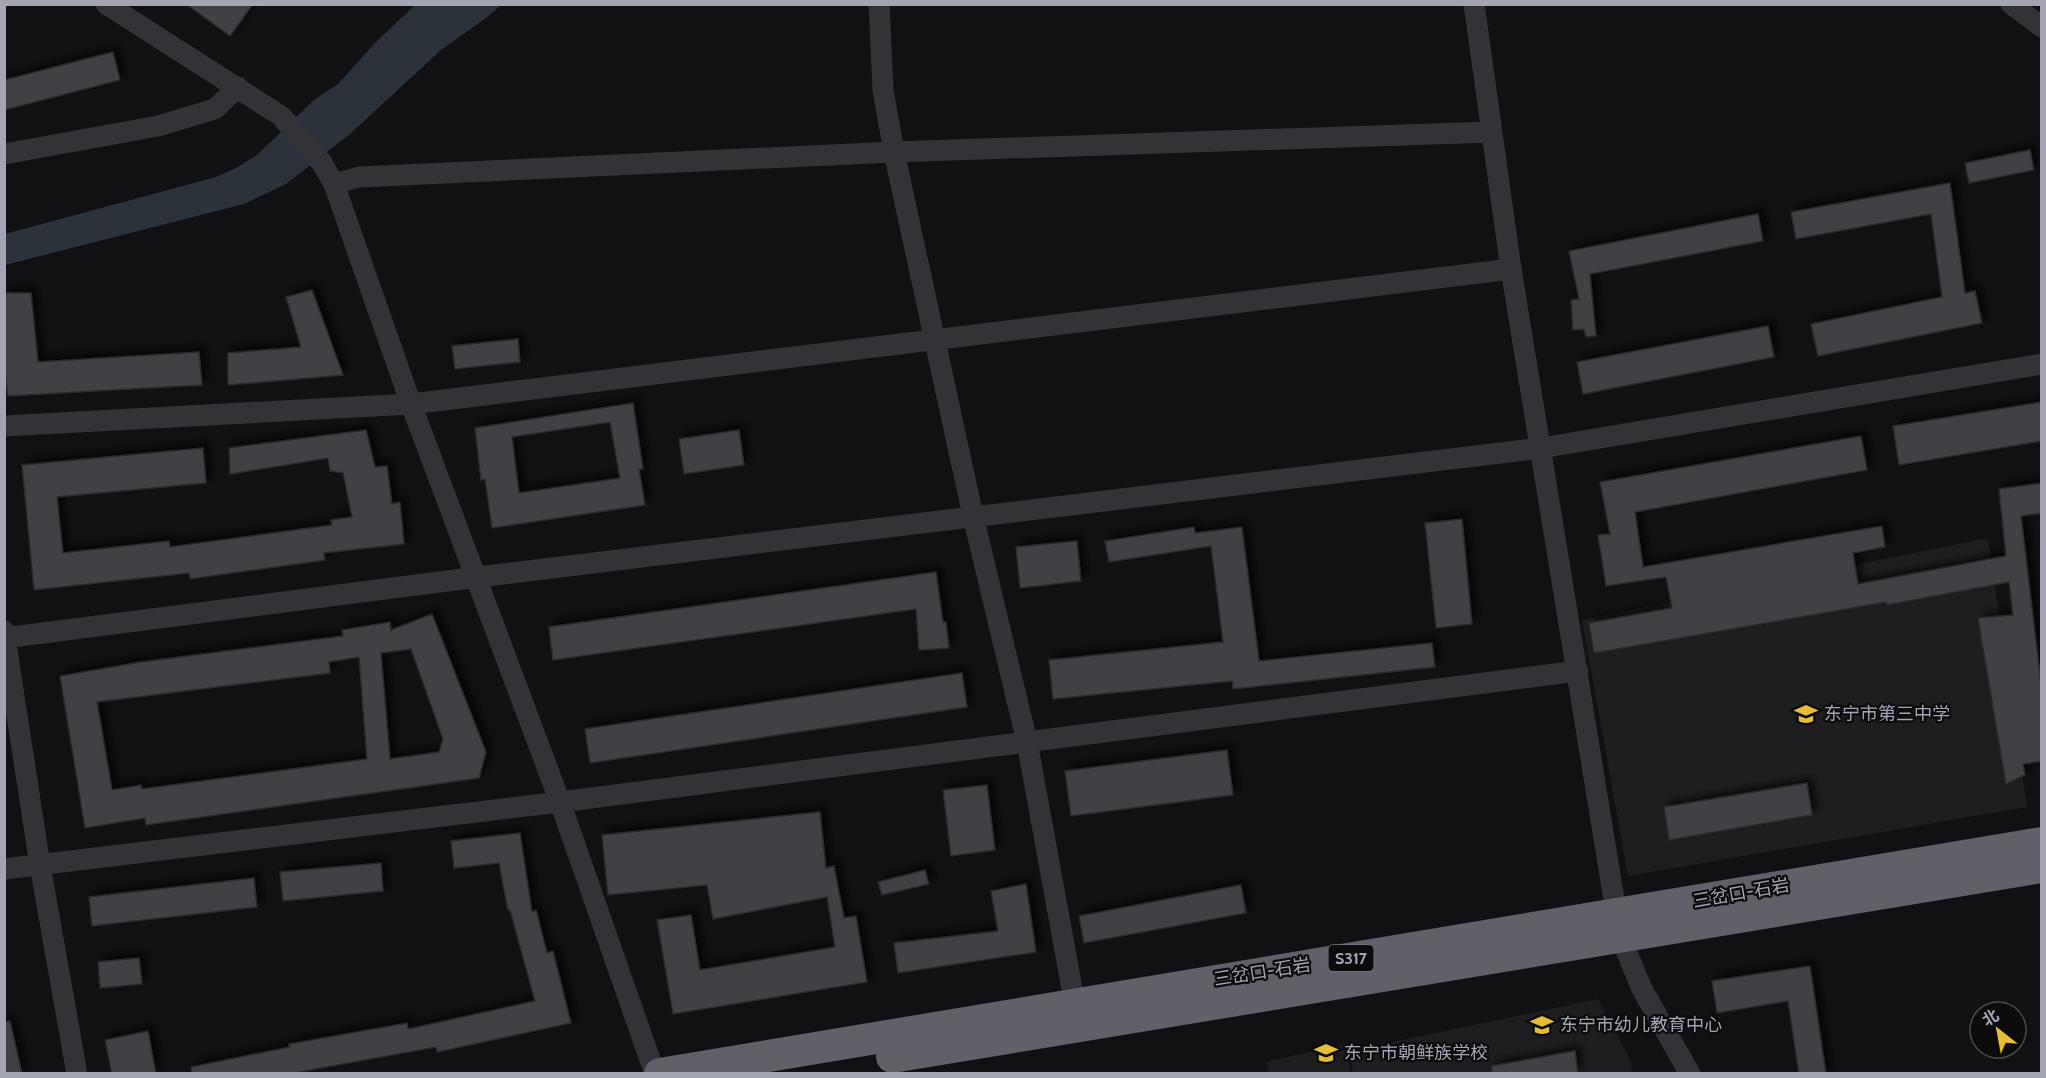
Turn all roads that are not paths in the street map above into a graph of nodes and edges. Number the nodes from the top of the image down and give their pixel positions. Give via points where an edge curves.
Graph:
1 (106, 4) edge
2 (879, 4) edge
3 (1474, 4) edge
4 (2011, 4) edge
5 (2042, 27) edge
6 (238, 87) junction
7 (1492, 132) junction
8 (894, 152) junction
9 (4, 154) edge
10 (334, 184) junction
11 (1511, 269) junction
12 (934, 342) junction
13 (2042, 364) edge
14 (411, 404) junction
15 (4, 426) edge
16 (1541, 448) junction
17 (973, 516) junction
18 (478, 577) junction
19 (5, 636) edge
20 (1578, 671) junction
21 (1027, 742) junction
22 (560, 802) junction
23 (2042, 843) edge
24 (40, 866) junction
25 (2042, 867) edge
26 (4, 869) edge
27 (1619, 925) junction
28 (1076, 1014) junction
29 (77, 1074) edge
30 (655, 1074) edge
31 (660, 1074) edge
32 (790, 1074) edge
33 (1690, 1074) edge

1 - 6 street
2 - 8 street via 883,90
3 - 7 street
4 - 5 street
6 - 9 street via 215,108 158,126
6 - 10 street via 281,116 322,163
7 - 8 street
7 - 11 street
8 - 10 street via 359,177
8 - 12 street
10 - 14 street
11 - 12 street
11 - 16 street
12 - 14 street
12 - 17 street
13 - 16 street
14 - 15 street
14 - 18 street
16 - 17 street
16 - 20 street
17 - 18 street
17 - 21 street
18 - 19 street
18 - 22 street
19 - 24 street
20 - 21 street
20 - 27 street
21 - 22 street
21 - 28 street
22 - 24 street
22 - 30 street
23 - 27 highway, 三岔口-石岩 / S317
24 - 26 street
24 - 29 street
25 - 27 highway, 三岔口-石岩 / S317
27 - 28 highway, 三岔口-石岩 / S317
27 - 33 street via 1642,988
28 - 31 highway, 三岔口-石岩 / S317
28 - 32 highway, 三岔口-石岩 / S317

